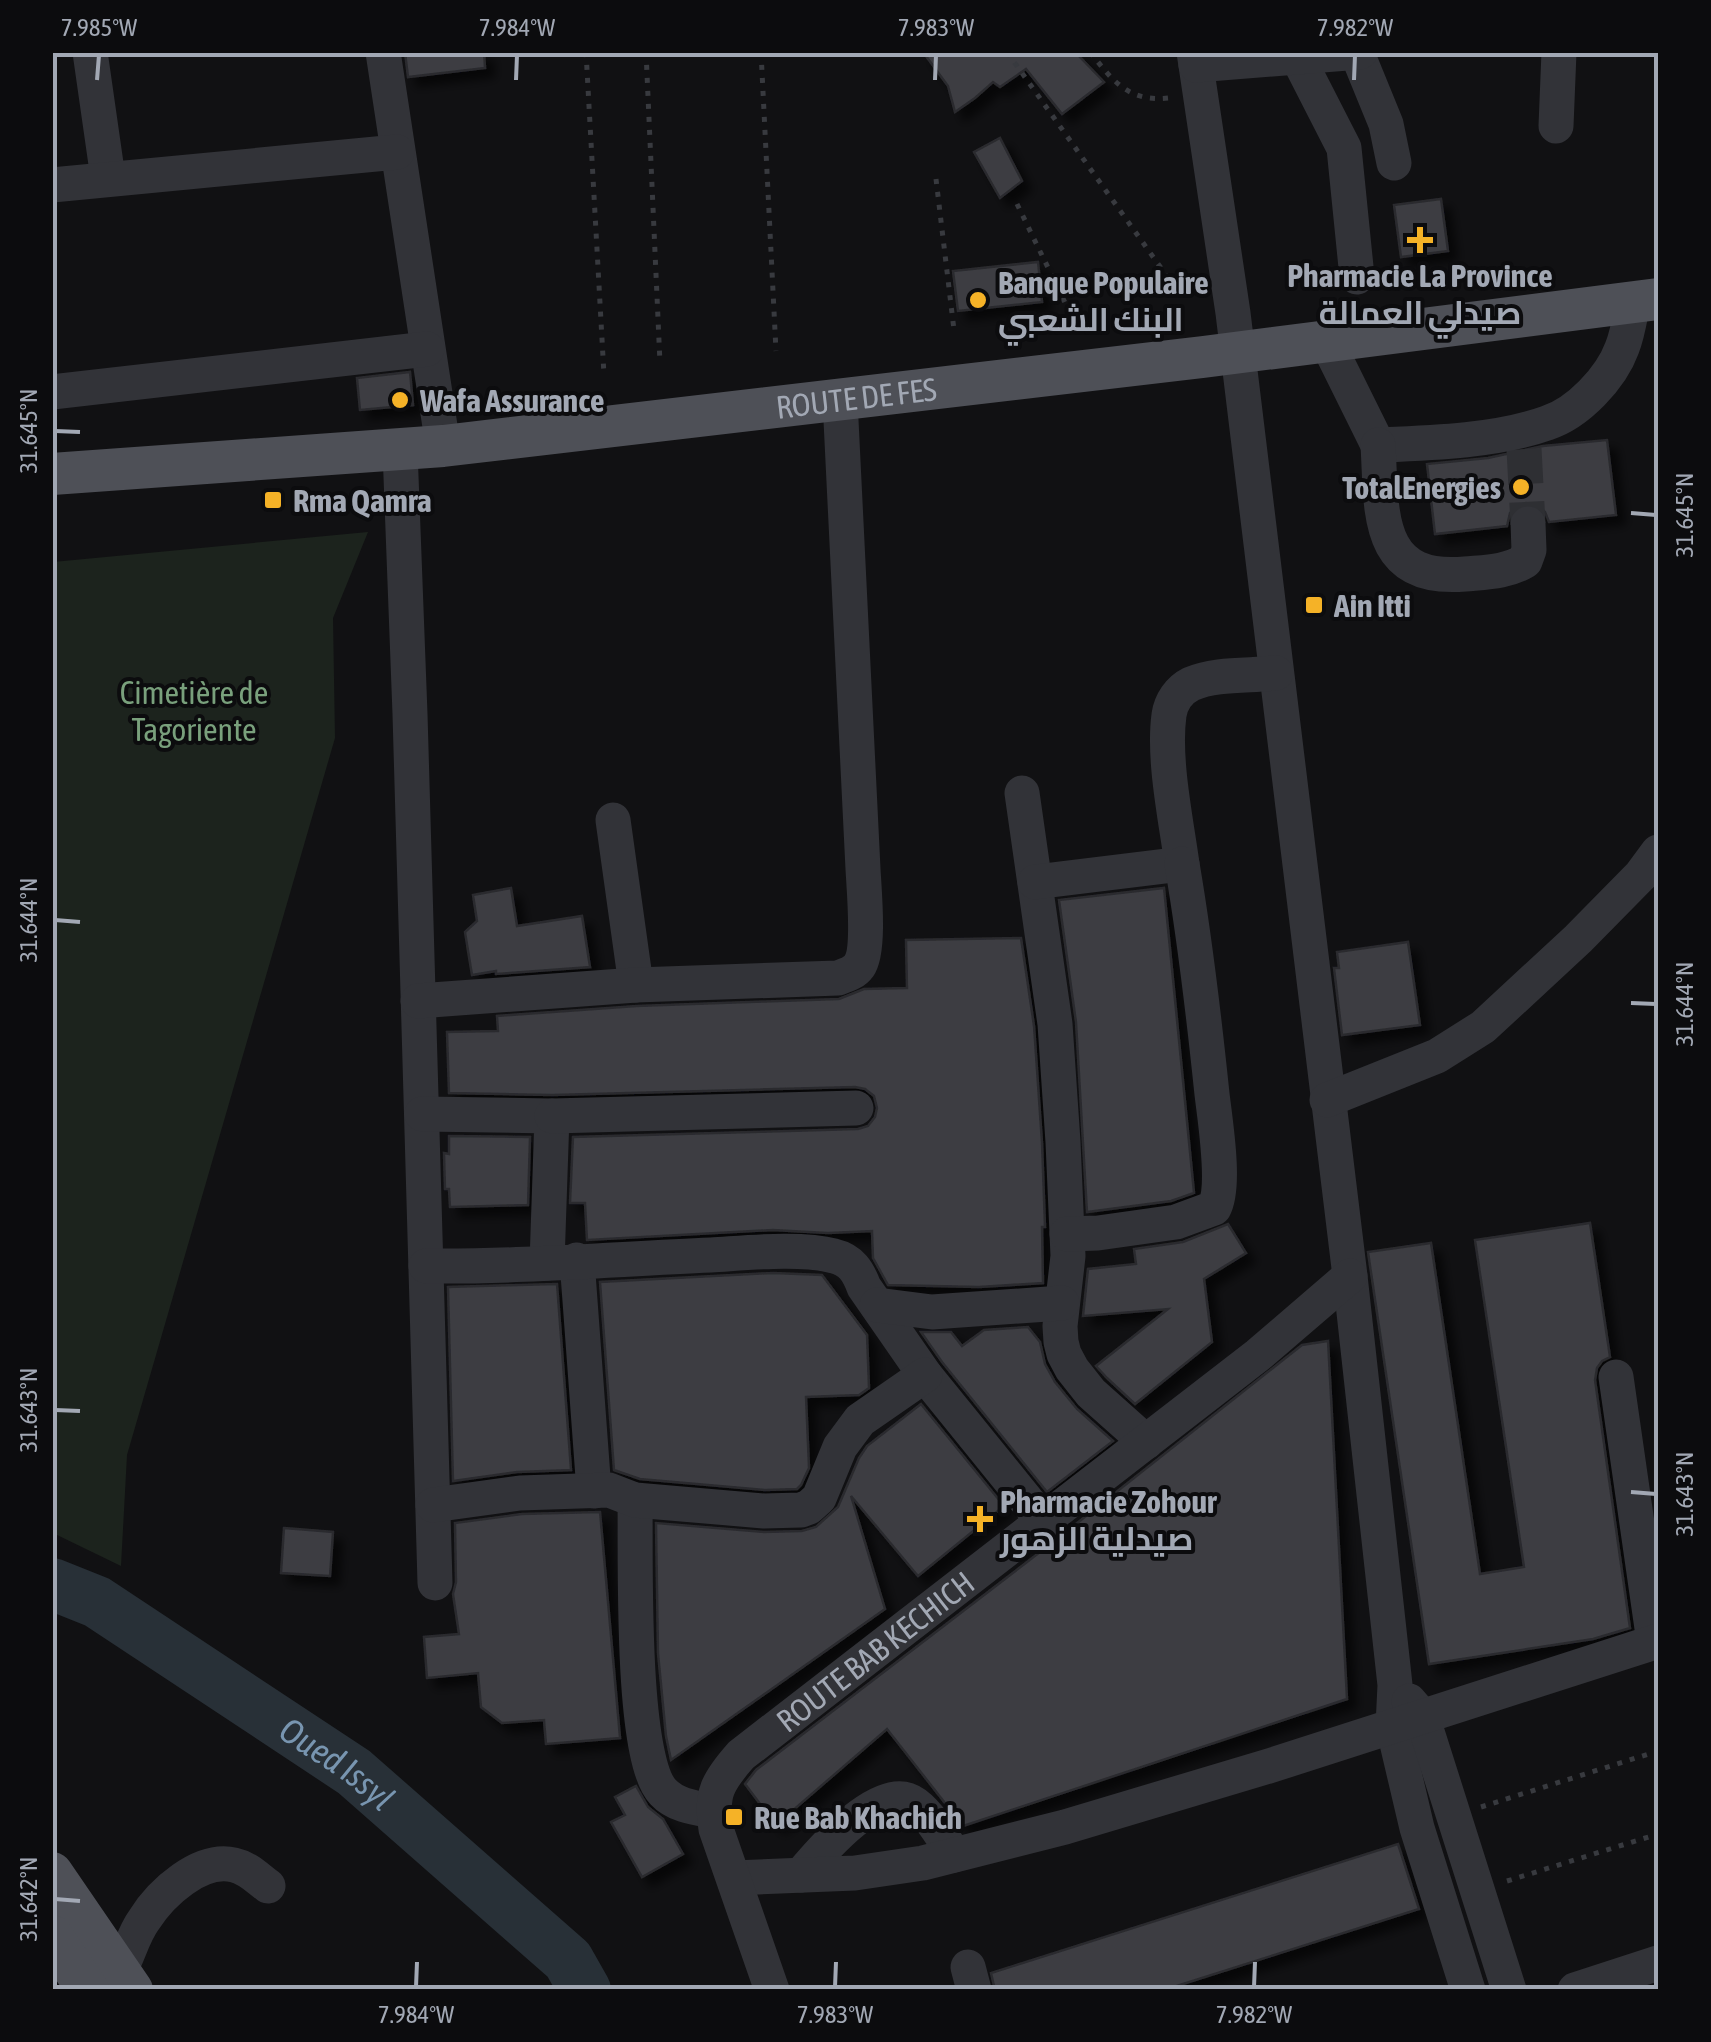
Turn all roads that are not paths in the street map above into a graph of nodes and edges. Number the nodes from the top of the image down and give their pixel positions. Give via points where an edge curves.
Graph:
1 (90, 52) edge
2 (383, 52) edge
3 (1359, 52) edge
4 (1559, 52) edge
5 (1298, 55) edge
6 (1196, 71) edge
7 (1556, 126) dead end
8 (397, 152) junction
9 (1394, 163) dead end
10 (108, 178) junction
11 (52, 185) edge
12 (1357, 277) dead end
13 (1646, 300) edge
14 (1327, 342) junction
15 (428, 350) junction
16 (1238, 352) junction
17 (52, 392) edge
18 (840, 400) junction
19 (1378, 445) junction
20 (443, 446) junction
21 (400, 450) junction
22 (52, 474) edge
23 (1528, 524) tunnel mouth
24 (1276, 674) junction
25 (1022, 793) dead end
26 (612, 820) dead end
27 (1182, 864) junction
28 (1653, 871) edge
29 (1035, 882) junction
30 (636, 985) junction
31 (418, 1001) junction
32 (1327, 1100) junction
33 (856, 1108) dead end
34 (422, 1114) junction
35 (552, 1116) junction
36 (1066, 1234) junction
37 (562, 1262) junction
38 (426, 1266) junction
39 (1350, 1276) junction
40 (1062, 1303) junction
41 (877, 1305) junction
42 (925, 1375) junction
43 (1616, 1376) dead end
44 (1146, 1442) junction
45 (594, 1491) junction
46 (635, 1500) junction
47 (432, 1506) junction
48 (1044, 1522) junction
49 (435, 1583) dead end
50 (1656, 1641) edge
51 (1407, 1721) junction
52 (713, 1811) junction
53 (954, 1855) junction
54 (52, 1872) edge
55 (801, 1875) junction
56 (734, 1878) junction
57 (268, 1886) dead end
58 (52, 1936) edge
59 (1658, 1963) edge
60 (111, 1985) edge
61 (772, 1990) edge
62 (1468, 1990) edge
63 (1509, 1990) edge
64 (1574, 1990) edge

1 - 10 street
2 - 8 street
3 - 5 street
3 - 9 street
4 - 7 street
5 - 6 street
5 - 12 street via 1344,148
6 - 16 street
8 - 10 street
8 - 15 street
10 - 11 street
13 - 14 main road, ROUTE DE FES
13 - 19 street via 1606,375 1573,410 1524,439
14 - 16 main road, ROUTE DE FES
14 - 19 street
15 - 17 street
15 - 20 street
16 - 18 main road, ROUTE DE FES
16 - 24 street
18 - 20 main road, ROUTE DE FES
18 - 30 street via 864,956 854,972 838,978
19 - 23 street via 1386,530 1402,560 1415,568 1458,574 1515,567 1529,550
20 - 21 main road, ROUTE DE FES
21 - 22 main road, ROUTE DE FES
21 - 31 street
24 - 27 street via 1210,679 1176,697 1169,712 1170,765
24 - 32 street
25 - 29 street
26 - 30 street
27 - 29 street
27 - 36 street via 1198,957 1220,1198 1214,1208 1176,1222
28 - 32 street via 1483,1027 1437,1056
29 - 36 street via 1056,1024
30 - 31 street
31 - 34 street
32 - 39 street
33 - 35 street
34 - 35 street
34 - 38 street
35 - 37 street
36 - 40 street
37 - 38 street
37 - 41 street via 818,1252 850,1262
37 - 45 street
38 - 47 street
39 - 44 street, ROUTE BAB KECHICH
39 - 51 street via 1395,1685
40 - 41 street via 932,1312
40 - 44 street via 1061,1342 1072,1369
41 - 42 street
42 - 46 street via 848,1433 810,1507 776,1511
42 - 48 street
43 - 50 street
44 - 48 street, ROUTE BAB KECHICH
45 - 46 street
45 - 47 street
46 - 52 street via 646,1752 663,1792
47 - 49 street
48 - 52 street, ROUTE BAB KECHICH via 741,1755 724,1773
50 - 51 street
51 - 53 street
51 - 62 street via 1417,1828
51 - 63 street via 1453,1816
52 - 56 street
53 - 55 street via 855,1873
53 - 55 street via 915,1804 898,1798 849,1825
54 - 60 main road
55 - 56 street
56 - 61 street
57 - 60 street via 230,1864 198,1871 144,1920
58 - 60 main road
59 - 64 street

